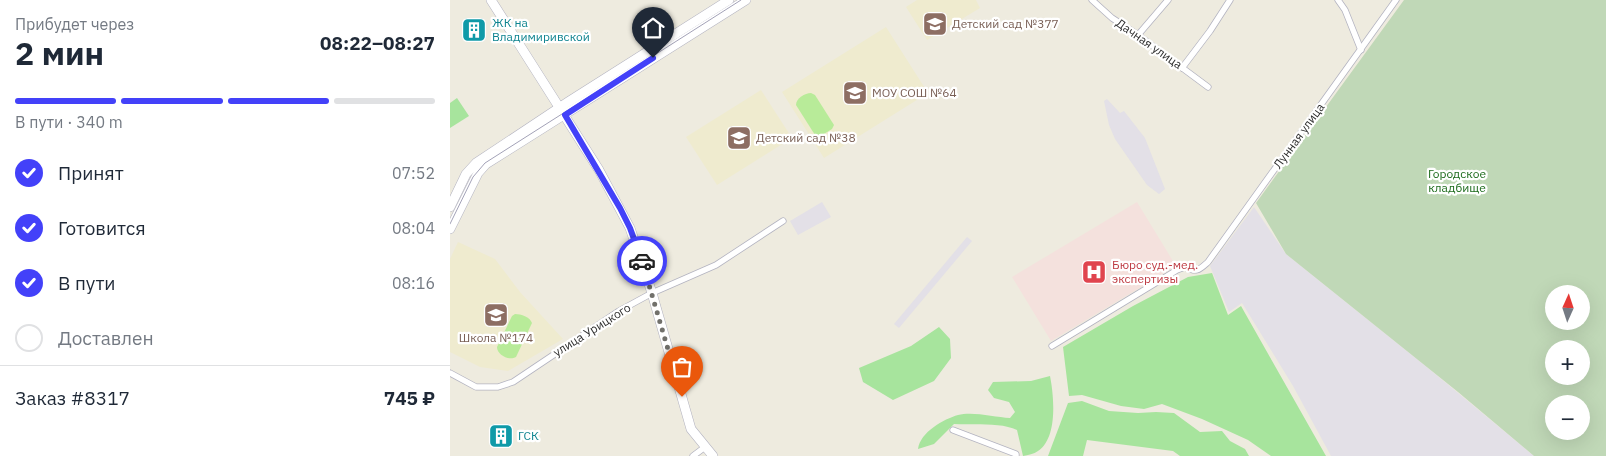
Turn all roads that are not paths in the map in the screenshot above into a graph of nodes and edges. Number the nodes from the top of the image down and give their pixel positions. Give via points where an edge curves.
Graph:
1 (491, 0) edge
2 (729, 0) edge
3 (746, 0) edge
4 (1092, 0) edge
5 (1168, 0) edge
6 (1230, 0) edge
7 (1338, 0) edge
8 (1396, 0) edge
9 (1138, 35) junction
10 (1361, 50) junction
11 (1182, 68) junction
12 (1208, 87) dead end
13 (562, 111) junction
14 (450, 207) edge
15 (783, 221) dead end
16 (450, 229) edge
17 (652, 293) junction
18 (1052, 346) dead end
19 (450, 373) edge
20 (953, 430) dead end
21 (705, 447) junction
22 (693, 456) edge
23 (713, 456) edge
24 (1016, 456) edge

1 - 13 main road
2 - 13 main road
3 - 13 main road
4 - 9 street, Дачная улица
5 - 9 street
6 - 11 street
7 - 10 street
8 - 10 street, Лунная улица
9 - 11 street, Дачная улица
10 - 18 street, Лунная улица via 1208,262 1199,270 1185,266 1177,270
11 - 12 street, Дачная улица
13 - 14 main road via 472,166
13 - 16 main road via 486,164
13 - 17 main road via 630,228
15 - 17 street, улица Урицкого via 716,265
17 - 19 street, улица Урицкого via 619,311 513,382 498,387 476,387
17 - 21 main road via 691,429
20 - 24 street
21 - 22 street
21 - 23 main road

